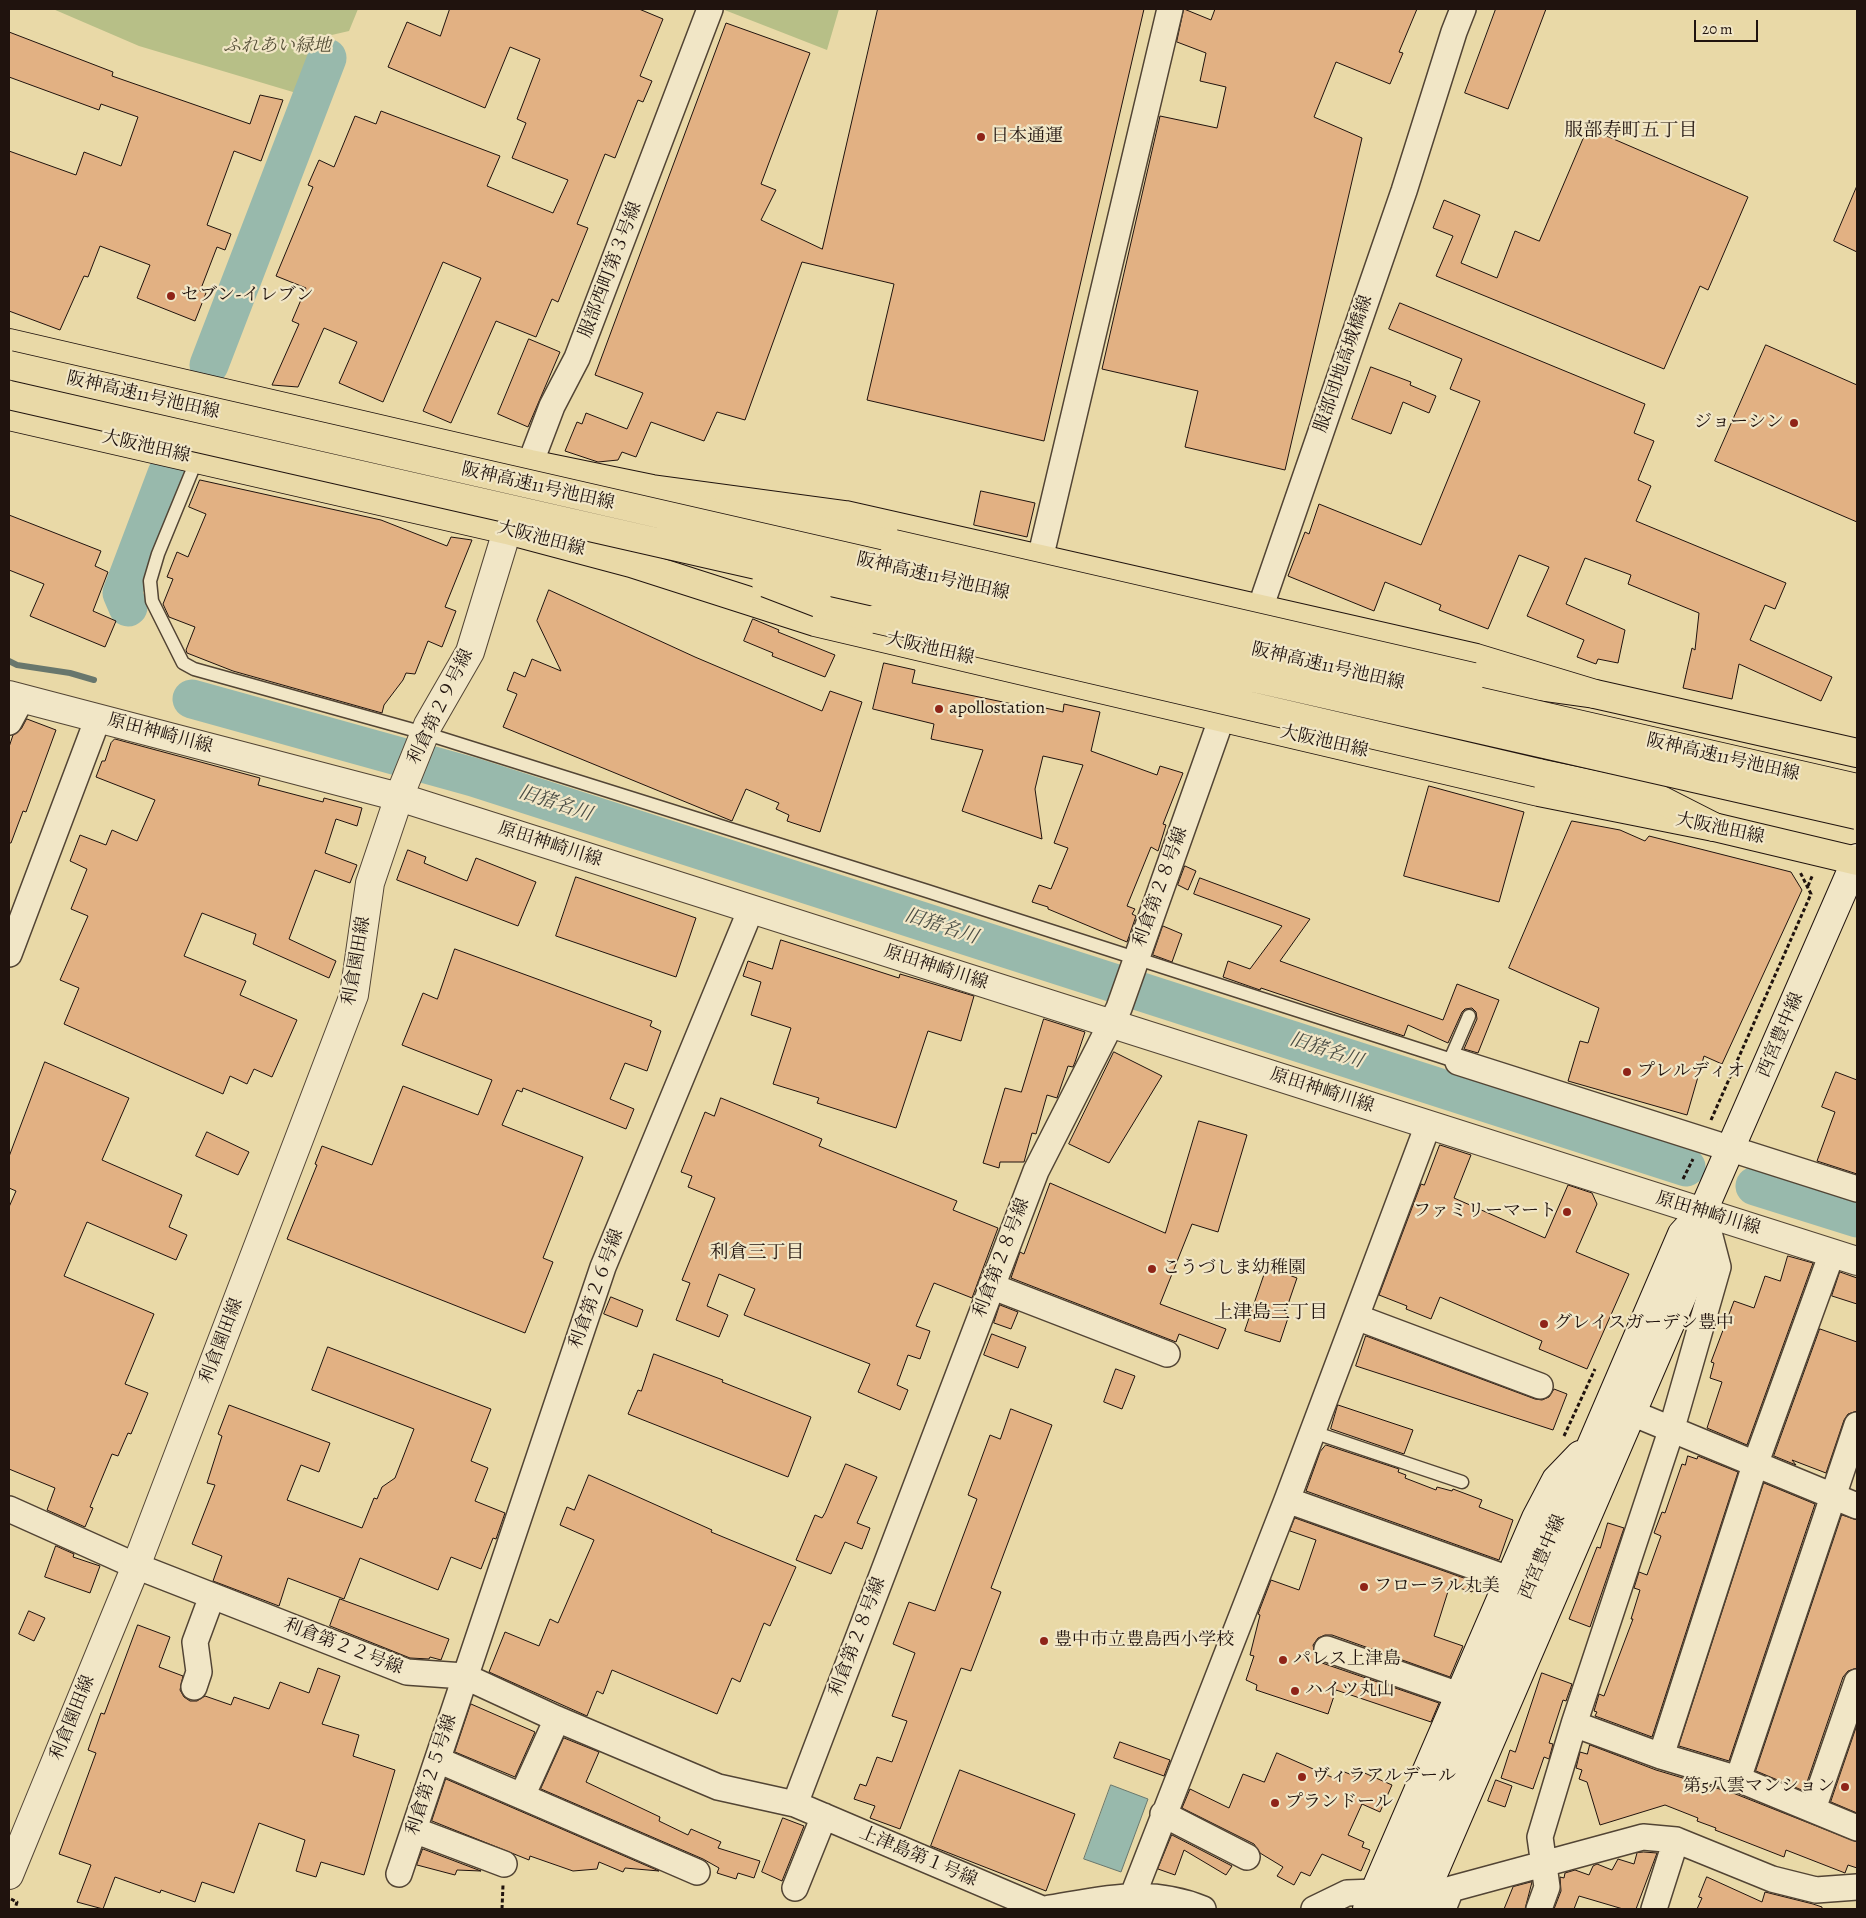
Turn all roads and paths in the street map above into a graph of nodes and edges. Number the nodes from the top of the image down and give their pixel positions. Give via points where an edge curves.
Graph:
1 (710, 9) edge
2 (1170, 9) edge
3 (1463, 9) edge
4 (9, 343) edge
5 (9, 365) edge
6 (9, 395) edge
7 (9, 416) edge
8 (197, 459) junction
9 (530, 464) junction
10 (581, 496) junction
11 (483, 504) junction
12 (507, 530) junction
13 (1040, 559) junction
14 (1260, 609) junction
15 (1595, 694) junction
16 (16, 696) edge
17 (98, 718) junction
18 (1222, 718) junction
19 (9, 722) edge
20 (422, 739) junction
21 (1857, 753) edge
22 (403, 787) junction
23 (1857, 788) edge
24 (1857, 815) edge
25 (1714, 827) junction
26 (1857, 860) edge
27 (1798, 867) dead end
28 (751, 910) junction
29 (9, 954) edge
30 (1133, 964) junction
31 (1115, 1016) junction
32 (1469, 1016) dead end
33 (1454, 1061) junction
34 (1428, 1125) junction
35 (1702, 1140) junction
36 (1732, 1149) junction
37 (1683, 1179) dead end
38 (1857, 1189) edge
39 (1704, 1211) junction
40 (1845, 1257) edge
41 (991, 1286) junction
42 (1356, 1317) junction
43 (1167, 1354) dead end
44 (1540, 1386) dead end
45 (1632, 1413) junction
46 (1857, 1425) edge
47 (1671, 1431) junction
48 (1313, 1432) junction
49 (1592, 1442) junction
50 (1755, 1465) junction
51 (1462, 1482) dead end
52 (1832, 1496) junction
53 (1287, 1500) junction
54 (1857, 1506) edge
55 (9, 1509) edge
56 (136, 1566) junction
57 (1509, 1580) junction
58 (212, 1596) junction
59 (1327, 1649) dead end
60 (464, 1676) junction
61 (1857, 1682) edge
62 (194, 1687) dead end
63 (1459, 1695) junction
64 (557, 1719) junction
65 (1574, 1724) junction
66 (1661, 1756) junction
67 (445, 1763) dead end
68 (1738, 1779) junction
69 (1459, 1784) junction
70 (522, 1796) junction
71 (795, 1804) junction
72 (1814, 1809) junction
73 (1163, 1814) junction
74 (824, 1816) junction
75 (1857, 1828) edge
76 (414, 1830) junction
77 (1676, 1840) junction
78 (1247, 1856) dead end
79 (504, 1864) dead end
80 (1545, 1866) junction
81 (697, 1872) dead end
82 (399, 1874) dead end
83 (9, 1875) edge
84 (1857, 1887) edge
85 (795, 1888) dead end
86 (1133, 1895) junction
87 (9, 1898) edge
88 (1378, 1904) edge
89 (15, 1909) edge
90 (1044, 1909) edge
91 (1203, 1909) edge
92 (1314, 1909) edge
93 (1418, 1909) edge
94 (1443, 1909) edge
95 (1539, 1909) edge
96 (1654, 1909) edge

1 - 9 street, 服部西町第３号線 via 577,358 552,406
2 - 13 street
3 - 14 street, 服部団地高城橋線
4 - 9 main road
5 - 10 main road, 阪神高速11号池田線, bridge
6 - 11 main road, 阪神高速11号池田線, bridge
7 - 8 main road, 大阪池田線
8 - 12 main road, 大阪池田線
8 - 20 lane via 150,581 152,602 183,663
9 - 12 street, 服部西町第３号線
9 - 13 main road via 652,489 845,515
10 - 15 main road, bridge via 758,518 894,544 1473,677
10 - 23 main road, 阪神高速11号池田線, bridge
11 - 24 main road, 阪神高速11号池田線, bridge
11 - 25 main road, bridge via 764,583 876,620 1657,798
12 - 18 main road, 大阪池田線 via 631,564 815,622
12 - 20 street, 利倉第２９号線 via 470,652
13 - 14 main road
14 - 15 main road via 1476,658
14 - 18 street, 服部団地高城橋線
15 - 21 main road
16 - 17 street, 原田神崎川線
16 - 19 street
17 - 22 street, 原田神崎川線
17 - 29 street
18 - 25 main road, 大阪池田線 via 1538,792
18 - 30 street, 利倉第２８号線
20 - 22 street, 利倉第２９号線
20 - 30 lane
22 - 28 street, 原田神崎川線
22 - 56 street, 利倉園田線 via 370,883 354,995
25 - 26 main road, 大阪池田線
26 - 36 street, 西宮豊中線
27 - 35 path via 1811,894
28 - 31 street, 原田神崎川線
28 - 60 street, 利倉第２６号線 via 603,1267
30 - 31 street, 利倉第２８号線
30 - 33 lane
31 - 34 street, 原田神崎川線
31 - 41 street, 利倉第２８号線 via 1036,1171
32 - 33 lane
33 - 35 street
34 - 39 street, 原田神崎川線
34 - 42 street
35 - 36 street
35 - 37 path
36 - 38 street
36 - 39 street, 西宮豊中線
39 - 40 street, 原田神崎川線
39 - 45 street, 西宮豊中線 via 1705,1243
39 - 47 street via 1718,1267
39 - 49 street, 西宮豊中線 via 1682,1234
40 - 50 street
41 - 43 street
41 - 71 street, 利倉第２８号線
42 - 44 street
42 - 48 street
45 - 47 street
45 - 69 street, 西宮豊中線
46 - 52 street
47 - 50 street
47 - 65 street
48 - 51 lane
48 - 53 street
49 - 57 street via 1556,1480
49 - 69 street, 西宮豊中線
50 - 52 street
50 - 66 street
52 - 54 street
52 - 68 street
53 - 57 street
53 - 73 street
55 - 56 street, 利倉第２２号線
56 - 58 street, 利倉第２２号線
56 - 83 street, 利倉園田線
57 - 63 street
58 - 60 street, 利倉第２２号線 via 407,1672
58 - 62 street via 195,1642 199,1672
59 - 63 street
60 - 64 street, 利倉第２２号線
60 - 76 street, 利倉第２５号線
61 - 72 street
63 - 88 street
64 - 70 street
64 - 71 street, 利倉第２２号線 via 718,1787
65 - 66 street
65 - 80 street via 1540,1837
66 - 68 street
67 - 70 street
68 - 72 street
69 - 88 street, 西宮豊中線
69 - 93 street, 西宮豊中線
70 - 81 street
71 - 74 street, 上津島第１号線
72 - 75 street
73 - 78 street
73 - 86 street
74 - 85 street
74 - 90 street, 上津島第１号線
76 - 79 street
76 - 82 street, 利倉第２５号線
77 - 80 street via 1643,1838
77 - 84 street via 1772,1880 1816,1890
77 - 96 street
80 - 94 street via 1451,1889
80 - 95 street via 1547,1887
86 - 90 street, 上津島第１号線
86 - 91 street, 上津島第１号線 via 1183,1901
87 - 89 path via 17,1902
88 - 92 street via 1347,1893

